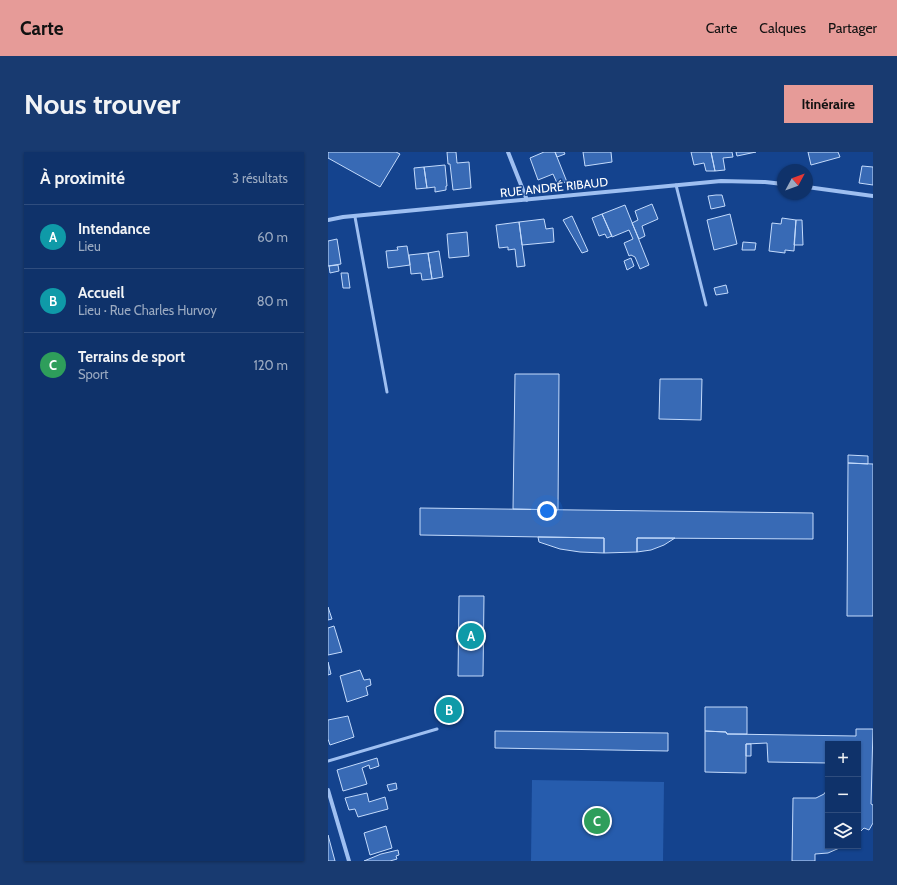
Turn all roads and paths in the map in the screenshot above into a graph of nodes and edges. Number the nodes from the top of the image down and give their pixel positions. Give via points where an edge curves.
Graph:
1 (508, 152) edge
2 (777, 183) edge
3 (676, 185) junction
4 (813, 188) edge
5 (873, 196) edge
6 (527, 200) junction
7 (355, 217) junction
8 (328, 220) edge
9 (706, 305) dead end
10 (387, 392) dead end
11 (437, 729) dead end
12 (328, 761) edge
13 (328, 790) edge
14 (349, 861) edge

1 - 6 street
2 - 3 street, RUE ANDRÉ RIBAUD via 721,181
3 - 6 street, RUE ANDRÉ RIBAUD
3 - 9 lane
4 - 5 street
6 - 7 street, RUE ANDRÉ RIBAUD
7 - 8 street, RUE ANDRÉ RIBAUD
7 - 10 lane
11 - 12 lane
13 - 14 street

